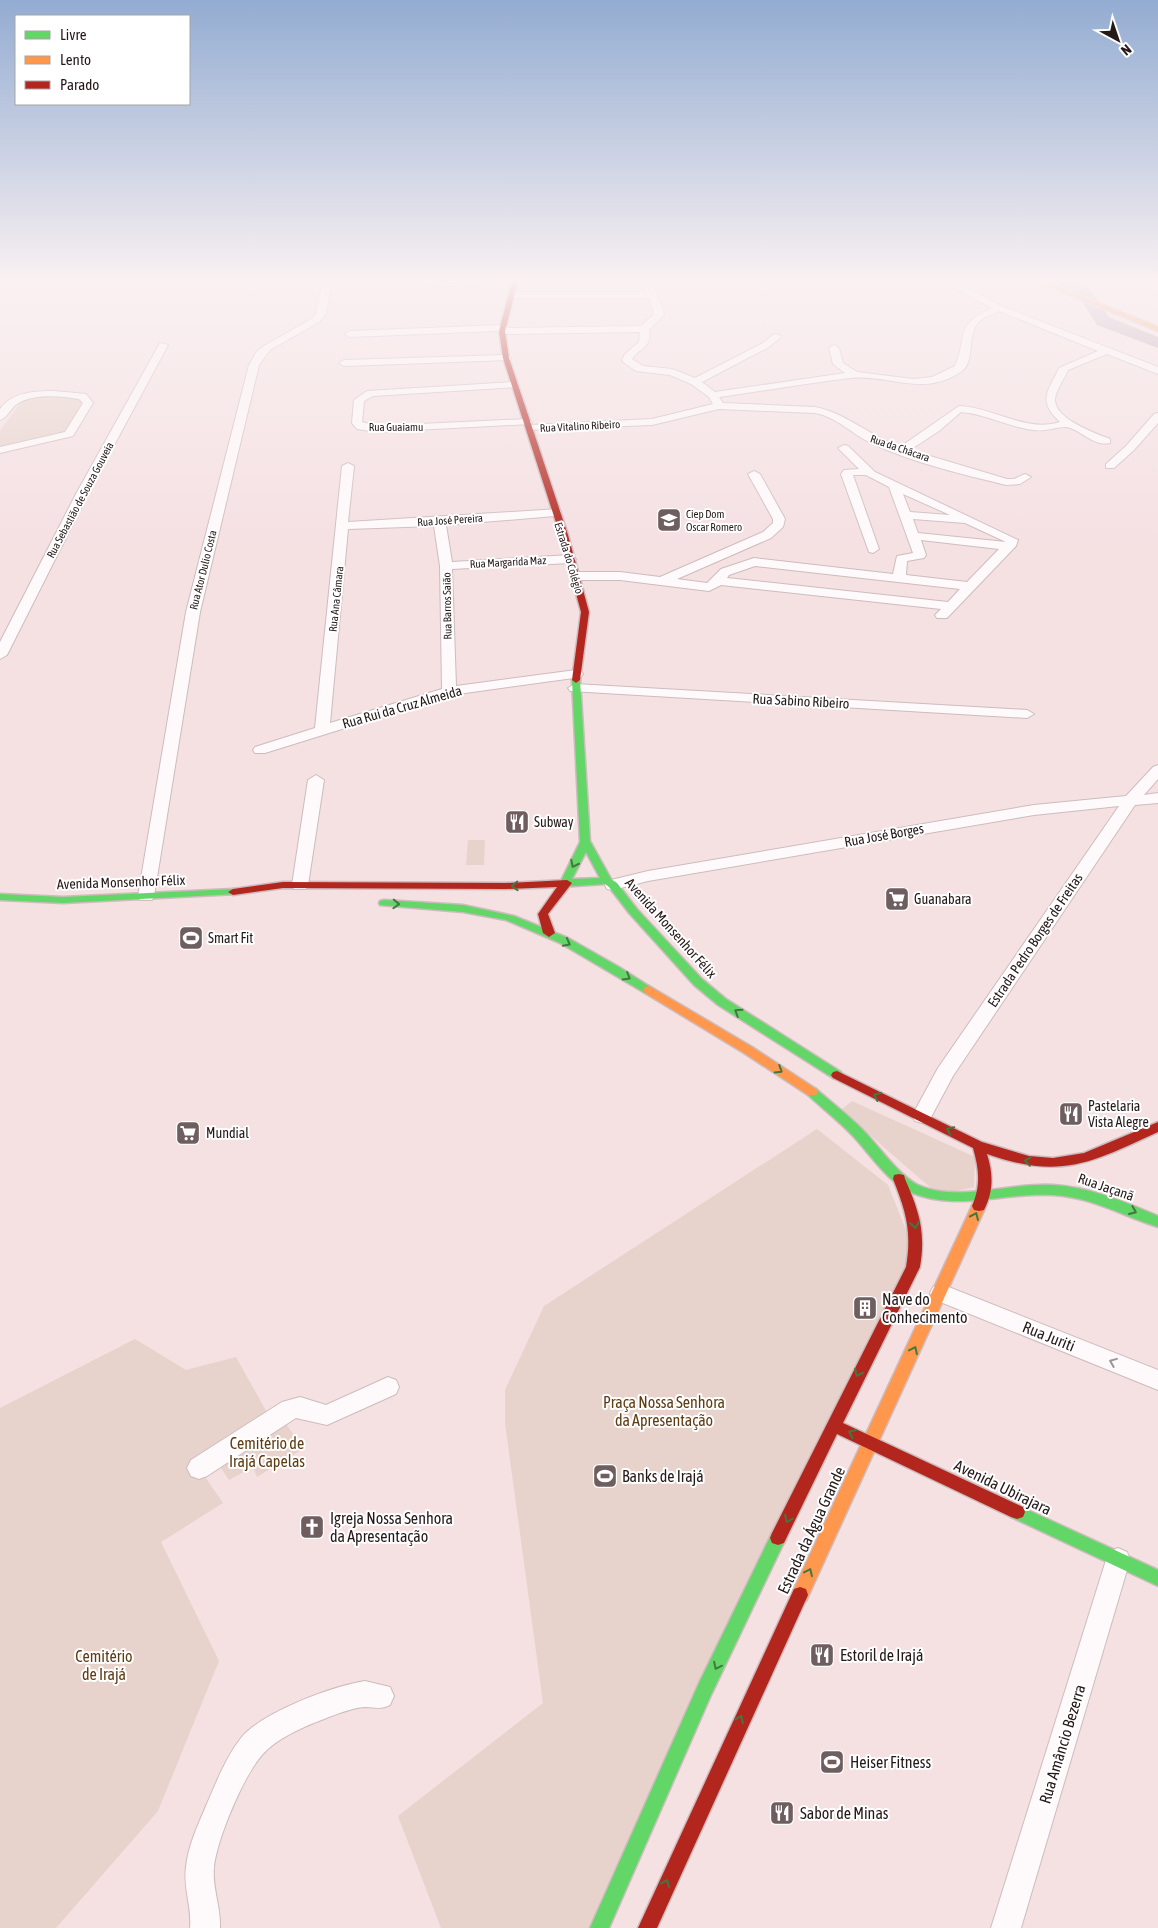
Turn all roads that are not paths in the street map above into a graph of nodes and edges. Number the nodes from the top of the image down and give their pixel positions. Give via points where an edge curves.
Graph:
1 (148, 371) edge
2 (253, 371) edge
3 (510, 371) edge
4 (648, 371) edge
5 (720, 371) edge
6 (847, 371) edge
7 (954, 371) edge
8 (1061, 371) edge
9 (854, 376) junction
10 (695, 382) junction
11 (514, 385) junction
12 (713, 395) junction
13 (719, 406) junction
14 (1158, 416) edge
15 (0, 417) edge
16 (1067, 424) junction
17 (528, 425) junction
18 (1106, 441) dead end
19 (844, 448) dead end
20 (0, 450) edge
21 (902, 450) junction
22 (348, 466) dead end
23 (1110, 466) dead end
24 (867, 472) junction
25 (754, 474) dead end
26 (1025, 477) dead end
27 (894, 484) junction
28 (555, 512) junction
29 (906, 515) junction
30 (974, 521) junction
31 (439, 522) junction
32 (344, 526) junction
33 (914, 536) junction
34 (1008, 546) junction
35 (873, 549) dead end
36 (570, 559) junction
37 (446, 566) junction
38 (576, 576) junction
39 (899, 578) junction
40 (717, 580) junction
41 (662, 581) junction
42 (969, 586) junction
43 (0, 655) edge
44 (576, 681) junction
45 (449, 691) junction
46 (1027, 714) dead end
47 (322, 730) junction
48 (260, 750) dead end
49 (1158, 770) edge
50 (316, 780) dead end
51 (1158, 798) edge
52 (1131, 800) junction
53 (585, 843) junction
54 (610, 883) junction
55 (564, 884) junction
56 (300, 885) junction
57 (377, 885) junction
58 (243, 892) junction
59 (146, 896) junction
60 (0, 897) edge
61 (331, 897) dead end
62 (278, 899) dead end
63 (369, 903) dead end
64 (549, 933) junction
65 (922, 1116) junction
66 (1158, 1127) edge
67 (978, 1145) junction
68 (1100, 1153) junction
69 (1057, 1162) junction
70 (1092, 1172) dead end
71 (899, 1179) junction
72 (1093, 1185) dead end
73 (1064, 1189) junction
74 (984, 1196) junction
75 (1101, 1198) junction
76 (1158, 1222) edge
77 (941, 1293) junction
78 (1158, 1380) edge
79 (388, 1387) dead end
80 (833, 1425) junction
81 (871, 1441) junction
82 (199, 1468) dead end
83 (1118, 1560) junction
84 (1158, 1578) edge
85 (381, 1696) dead end
86 (205, 1928) edge
87 (599, 1928) edge
88 (647, 1928) edge
89 (1006, 1928) edge

1 - 43 street, Rua Sebastião de Souza Gouveia
2 - 59 street, Rua Ator Dulio Costa via 193,612
3 - 11 main road, Estrada do Colégio
4 - 10 street via 680,374
5 - 10 street
6 - 9 street
7 - 9 street via 934,380 913,382
8 - 16 street via 1050,402
9 - 12 street
10 - 12 street
11 - 17 main road, Estrada do Colégio
11 - 17 street, Rua Guaiamu via 371,393 359,400 356,423 377,429
12 - 13 street
13 - 17 street, Rua Vitalino Ribeiro via 652,422
13 - 21 street, Rua da Chãcara via 824,411 868,438
14 - 23 street
15 - 20 street via 10,403 30,396 76,395 88,403 69,434
16 - 18 street
16 - 21 street via 1036,427 959,409
17 - 28 main road, Estrada do Colégio
19 - 24 street
21 - 26 street, Rua da Chãcara via 1006,482 1016,482
22 - 32 street, Rua Ana Câmara
24 - 27 street
24 - 35 street via 847,474
25 - 41 street via 779,524 767,535
27 - 29 street
27 - 30 street
28 - 31 street, Rua José Pereira
28 - 36 main road, Estrada do Colégio
29 - 30 street
29 - 33 street
30 - 34 street via 1009,537 1012,543
31 - 32 street, Rua José Pereira
31 - 37 street, Rua Barros Saião
32 - 47 street, Rua Ana Câmara
33 - 34 street
33 - 39 street via 920,555 901,558
34 - 42 street
36 - 37 street, Rua Margarida Maz
36 - 38 main road, Estrada do Colégio
37 - 45 street, Rua Barros Saião
38 - 41 street via 620,576
38 - 44 main road, Estrada do Colégio via 585,612
39 - 40 street via 754,562 726,572
39 - 42 street
40 - 41 street via 709,587
40 - 42 street via 946,610
44 - 45 street, Rua Rui da Cruz Almeida
44 - 46 street, Rua Sabino Ribeiro
44 - 53 main road, Estrada do Colégio
45 - 47 street, Rua Rui da Cruz Almeida
47 - 48 street, Rua Rui da Cruz Almeida
49 - 52 street, Estrada Pedro Borges de Freitas
50 - 56 street
51 - 52 street, Rua José Borges
52 - 54 street, Rua José Borges via 1025,812
52 - 65 street, Estrada Pedro Borges de Freitas via 949,1066
53 - 54 main road, Estrada do Colégio
53 -> 55 main road
54 - 55 main road, Avenida Monsenhor Félix
65 -> 54 main road, Avenida Monsenhor Félix via 826,1070 709,993
55 -> 57 main road, Avenida Monsenhor Félix
55 - 64 main road via 543,914
56 - 57 main road, Avenida Monsenhor Félix
56 - 58 main road, Avenida Monsenhor Félix
57 - 61 main road via 368,890 337,893
58 - 59 main road, Avenida Monsenhor Félix
58 - 62 main road, Avenida Monsenhor Félix
59 - 60 main road, Avenida Monsenhor Félix via 63,900
63 -> 64 main road via 473,909 510,918
64 -> 71 main road via 784,1073 851,1126
67 -> 65 main road, Avenida Monsenhor Félix
66 - 68 main road, Avenida Monsenhor Félix
69 -> 67 main road, Avenida Monsenhor Félix via 1022,1160
67 - 74 main road, Estrada da Água Grande via 987,1173
68 - 69 main road, Avenida Monsenhor Félix
68 - 70 main road
69 - 73 main road via 1058,1176
71 - 74 main road, Rua Jaçanã via 930,1194
71 -> 80 main road, Estrada da Água Grande via 915,1226 918,1245 913,1267
72 - 75 main road
73 - 74 main road, Rua Jaçanã via 1029,1188
73 - 75 main road, Rua Jaçanã
77 -> 74 main road, Estrada da Água Grande
75 -> 76 main road, Rua Jaçanã
78 -> 77 street, Rua Juriti
81 -> 77 main road, Estrada da Água Grande
79 - 82 street via 327,1414 318,1415 302,1406 290,1409
81 -> 80 main road, Avenida Ubirajara
80 -> 87 main road, Estrada da Água Grande via 705,1689
81 - 83 main road, Avenida Ubirajara
88 -> 81 main road, Estrada da Água Grande via 715,1773
83 - 84 main road, Avenida Ubirajara
83 - 89 street, Rua Amâncio Bezerra
85 - 86 street via 366,1694 339,1700 271,1730 252,1746 205,1842 200,1869

